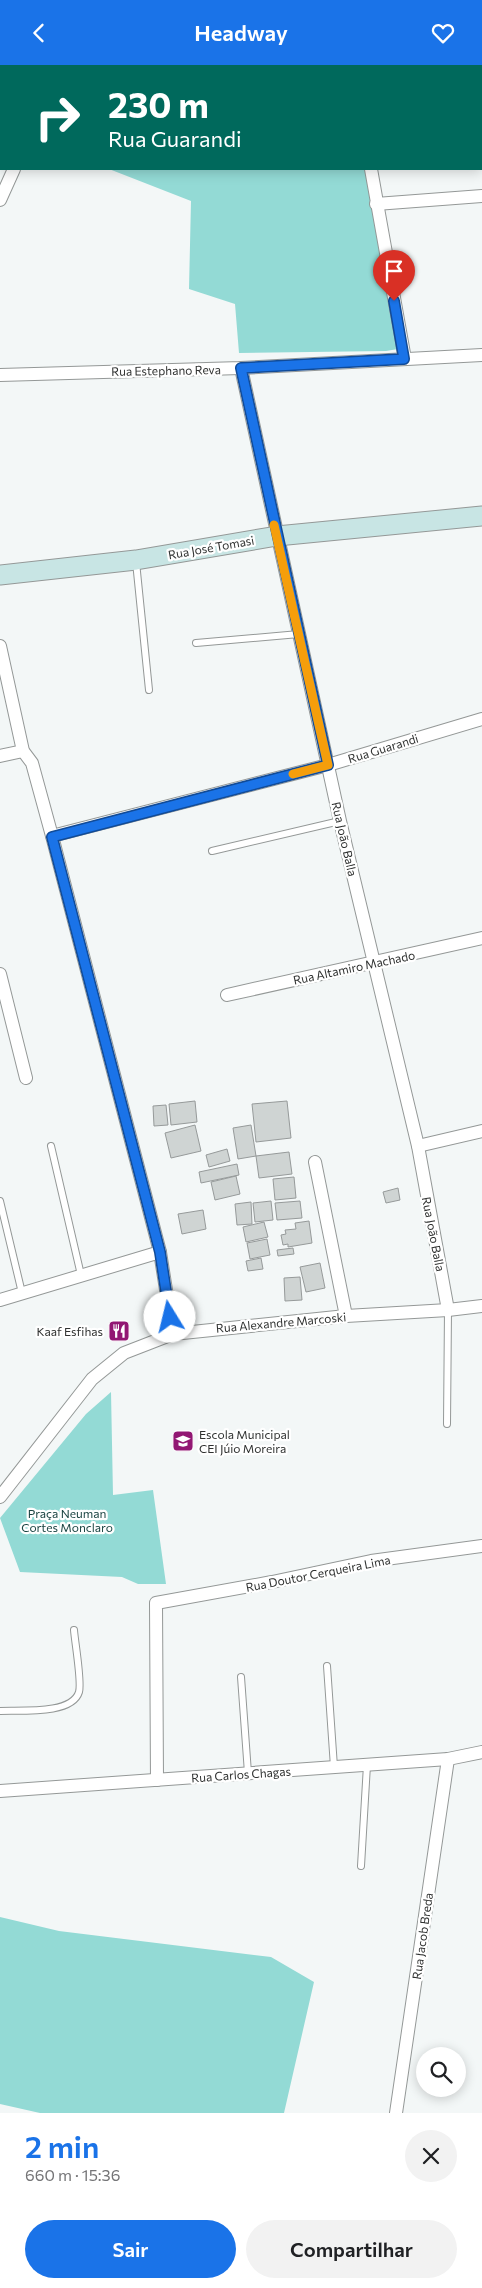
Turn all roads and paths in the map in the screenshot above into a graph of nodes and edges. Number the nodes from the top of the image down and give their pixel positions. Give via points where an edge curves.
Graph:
1 (13, 170) edge
2 (371, 170) edge
3 (3, 184) edge
4 (482, 196) edge
5 (0, 200) edge
6 (376, 204) junction
7 (482, 355) edge
8 (404, 359) junction
9 (241, 368) junction
10 (0, 375) edge
11 (482, 515) edge
12 (276, 536) junction
13 (136, 560) junction
14 (0, 575) edge
15 (299, 635) junction
16 (196, 643) dead end
17 (0, 646) edge
18 (149, 690) dead end
19 (482, 719) edge
20 (23, 751) junction
21 (0, 756) edge
22 (328, 765) junction
23 (340, 821) junction
24 (52, 837) junction
25 (212, 851) dead end
26 (482, 938) edge
27 (375, 963) junction
28 (0, 974) edge
29 (227, 995) dead end
30 (26, 1078) dead end
31 (482, 1131) edge
32 (51, 1146) dead end
33 (418, 1146) junction
34 (315, 1162) dead end
35 (0, 1201) edge
36 (160, 1252) junction
37 (81, 1275) junction
38 (22, 1293) junction
39 (0, 1300) edge
40 (482, 1306) edge
41 (448, 1310) junction
42 (346, 1316) junction
43 (173, 1334) junction
44 (447, 1424) dead end
45 (0, 1497) edge
46 (482, 1547) edge
47 (74, 1630) dead end
48 (327, 1666) dead end
49 (241, 1677) dead end
50 (0, 1711) edge
51 (482, 1752) edge
52 (448, 1759) junction
53 (367, 1765) junction
54 (334, 1767) junction
55 (248, 1773) junction
56 (157, 1780) junction
57 (0, 1791) edge
58 (361, 1866) dead end
59 (396, 2113) edge

1 - 3 street
2 - 6 street
3 - 5 street
4 - 6 street
6 - 8 street
7 - 8 street, Rua Estephano Reva
8 - 9 street, Rua Estephano Reva
9 - 10 street, Rua Estephano Reva
9 - 12 street, Rua João Balla
11 - 12 street, Rua José Tomasi
12 - 13 street, Rua José Tomasi
12 - 15 street, Rua João Balla
13 - 14 street, Rua José Tomasi
13 - 18 lane
15 - 16 lane
15 - 22 street, Rua João Balla
17 - 20 street
19 - 22 street, Rua Guarandi
20 - 21 street
20 - 24 street via 32,763
22 - 23 street, Rua João Balla
22 - 24 street, Rua Guarandi
23 - 25 lane
23 - 27 street, Rua João Balla
24 - 36 street
26 - 27 street, Rua Altamiro Machado
27 - 29 street, Rua Altamiro Machado
27 - 33 street, Rua João Balla
28 - 30 street
31 - 33 street
32 - 37 lane
33 - 41 street, Rua João Balla
34 - 42 street
35 - 38 lane
36 - 37 street
36 - 43 street
37 - 38 street
38 - 39 street
40 - 41 street, Rua Alexandre Marcoski
41 - 42 street, Rua Alexandre Marcoski
41 - 44 lane
42 - 43 street, Rua Alexandre Marcoski
43 - 45 street, Rua Alexandre Marcoski via 124,1353 92,1379
46 - 56 street, Rua Doutor Cerqueira Lima via 371,1561 156,1603
47 - 50 lane via 80,1691 74,1701 64,1707
48 - 54 lane
49 - 55 lane
51 - 52 street, Rua Carlos Chagas
52 - 53 street, Rua Carlos Chagas
52 - 59 street, Rua Jacob Breda
53 - 54 street, Rua Carlos Chagas
53 - 58 lane
54 - 55 street, Rua Carlos Chagas
55 - 56 street, Rua Carlos Chagas
56 - 57 street, Rua Carlos Chagas

